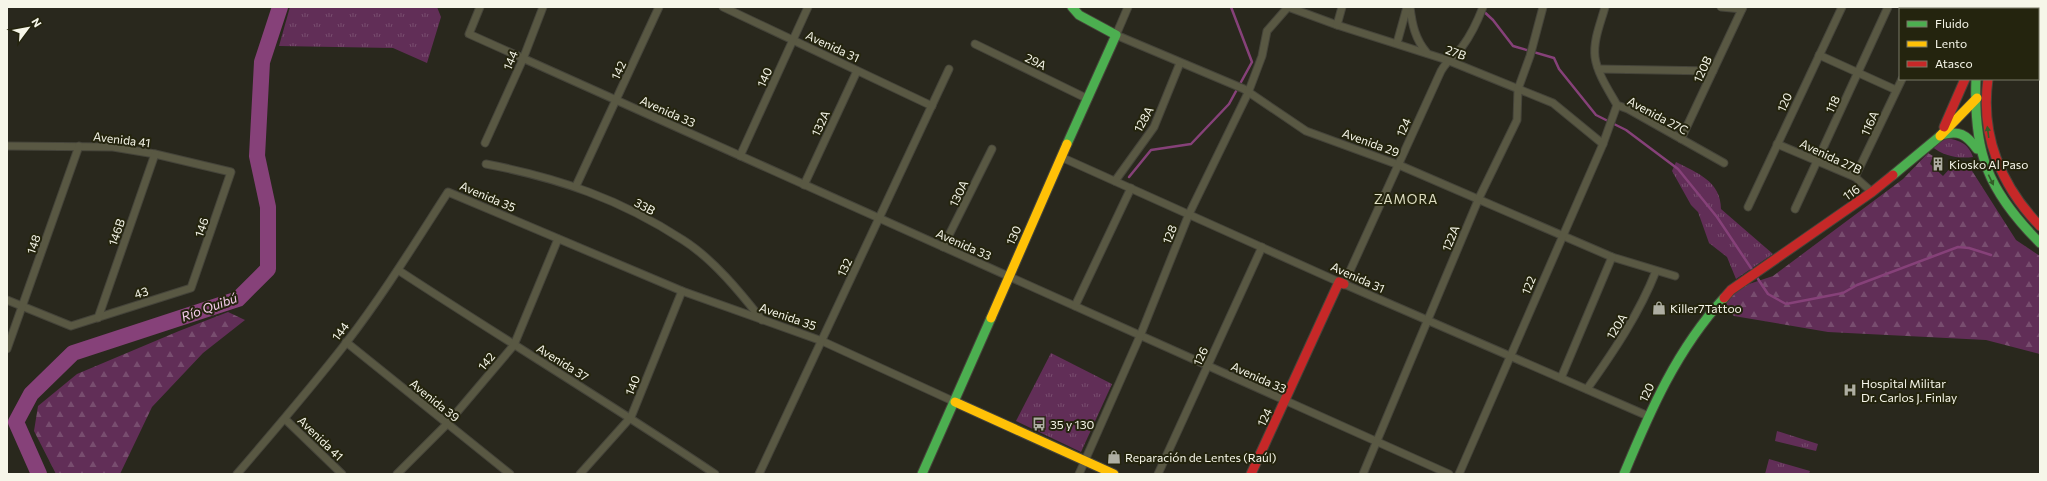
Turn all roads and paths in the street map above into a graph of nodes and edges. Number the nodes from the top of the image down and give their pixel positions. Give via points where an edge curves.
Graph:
1 (480, 7) edge
2 (543, 7) edge
3 (659, 7) edge
4 (723, 7) edge
5 (808, 7) edge
6 (1072, 7) edge
7 (1128, 7) edge
8 (1288, 7) edge
9 (1342, 7) edge
10 (1407, 7) edge
11 (1410, 7) edge
12 (1483, 7) edge
13 (1543, 7) edge
14 (1605, 7) edge
15 (1721, 7) edge
16 (1842, 7) edge
17 (1888, 7) edge
18 (1743, 8) edge
19 (1337, 25) junction
20 (1116, 35) junction
21 (793, 40) junction
22 (1397, 43) junction
23 (975, 44) dead end
24 (1427, 53) junction
25 (1819, 55) junction
26 (523, 58) junction
27 (1447, 60) junction
28 (1180, 63) junction
29 (949, 69) dead end
30 (1599, 70) junction
31 (857, 71) junction
32 (1713, 71) junction
33 (1858, 73) junction
34 (1901, 80) edge
35 (1965, 80) edge
36 (1976, 80) edge
37 (1987, 84) edge
38 (1518, 89) junction
39 (1896, 90) junction
40 (1246, 91) junction
41 (1957, 97) junction
42 (1088, 99) junction
43 (616, 100) junction
44 (1971, 105) junction
45 (932, 106) junction
46 (1617, 106) junction
47 (1940, 136) junction
48 (1681, 139) junction
49 (485, 142) dead end
50 (1603, 144) junction
51 (1778, 144) junction
52 (7, 146) edge
53 (79, 146) junction
54 (992, 149) dead end
55 (1979, 152) junction
56 (154, 154) junction
57 (740, 156) junction
58 (1061, 157) junction
59 (1818, 160) junction
60 (1724, 163) dead end
61 (486, 164) dead end
62 (1399, 165) junction
63 (232, 172) joint
64 (1855, 177) junction
65 (1115, 181) junction
66 (804, 185) junction
67 (576, 186) junction
68 (1131, 188) junction
69 (448, 192) joint
70 (1872, 192) junction
71 (1479, 198) junction
72 (1748, 207) dead end
73 (1796, 209) dead end
74 (1189, 214) junction
75 (879, 218) junction
76 (2040, 226) edge
77 (1561, 236) junction
78 (558, 239) junction
79 (2040, 243) edge
80 (943, 247) junction
81 (1262, 248) junction
82 (1612, 257) junction
83 (398, 270) junction
84 (1656, 271) junction
85 (1008, 276) junction
86 (1674, 276) dead end
87 (1342, 283) junction
88 (191, 288) joint
89 (1731, 290) joint
90 (682, 291) junction
91 (7, 300) edge
92 (23, 306) junction
93 (1075, 306) junction
94 (98, 318) junction
95 (762, 320) junction
96 (1427, 320) junction
97 (1140, 336) junction
98 (822, 341) junction
99 (346, 342) junction
100 (514, 345) junction
101 (7, 349) edge
102 (1510, 356) junction
103 (1208, 366) junction
104 (1561, 378) junction
105 (1587, 389) junction
106 (1285, 400) junction
107 (955, 402) junction
108 (1648, 416) junction
109 (631, 417) junction
110 (285, 419) junction
111 (447, 424) junction
112 (1377, 442) junction
113 (1086, 461) junction
114 (237, 474) edge
115 (342, 474) edge
116 (397, 474) edge
117 (510, 474) edge
118 (580, 474) edge
119 (715, 474) edge
120 (759, 474) edge
121 (922, 474) edge
122 (1079, 474) edge
123 (1114, 474) edge
124 (1158, 474) edge
125 (1251, 474) edge
126 (1363, 474) edge
127 (1449, 474) edge
128 (1459, 474) edge
129 (1624, 474) edge

1 - 26 street, Avenida 33 via 469,34
2 - 26 street, 144
3 - 43 street, 142
4 - 21 street, Avenida 31
5 - 21 street, 140
6 - 20 street, Avenida 29 via 1079,15
7 - 20 street, 130
8 - 19 street, 27B
8 - 40 street, 128 via 1267,31 1262,56
9 - 19 street
10 - 22 street
11 - 24 street via 1412,27
12 - 27 street, 124 via 1461,47
13 - 38 street, 122A
14 - 30 street via 1595,43 1595,57
15 - 18 street
16 - 25 street, 120
17 - 33 street, 118
18 - 32 street, 120B
19 - 22 street, 27B
20 - 28 street, Avenida 29
20 - 42 street, 130
21 - 31 street, Avenida 31
21 - 57 street, 140
22 - 24 street, 27B
23 - 42 street, 29A
24 - 27 street, 27B
25 - 33 street
25 - 51 street, 120
26 - 43 street, Avenida 33
26 - 49 street, 144
27 - 38 street, 27B
27 - 62 street, 124
28 - 40 street, Avenida 29
28 - 65 street, 128A via 1154,127
29 - 45 street, 132
30 - 32 street
30 - 46 street, Avenida 27C
31 - 45 street, Avenida 31
31 - 66 street, 132A
32 - 48 street, 120B
33 - 39 street
33 - 59 street, 118
34 - 39 street, 116A
35 - 41 street
36 - 44 street
37 - 44 street, 116
76 -> 37 street via 2018,202 1996,160 1986,118
38 - 50 street, 27B via 1553,103
38 - 71 street, 122A via 1516,120
39 - 64 street, 116A
40 - 62 street, Avenida 29 via 1306,131
40 - 74 street, 128
41 - 44 street via 1959,105 1963,108
41 - 47 street
42 - 58 street, 130
43 - 57 street, Avenida 33
43 - 67 street, 142
44 - 47 street, 116
44 - 55 street
45 - 75 street, 132
46 - 48 street, Avenida 27C via 1628,109
46 - 50 street, 122
47 - 55 street via 1955,131 1962,132 1969,137
47 - 70 street, 116
48 - 60 street, Avenida 27C
50 - 77 street, 122
51 - 59 street, Avenida 27B
51 - 72 street, 120
52 - 53 street, Avenida 41
53 - 56 street, Avenida 41 via 113,147
53 - 92 street, 148
54 - 80 street, 130A
55 -> 79 street via 1998,194 2009,210
56 - 63 street, Avenida 41
56 - 94 street, 146B
57 - 66 street, Avenida 33
58 - 65 street, Avenida 31
58 - 85 street, 130
59 - 64 street, Avenida 27B
59 - 73 street, 118
61 - 67 street, 33B via 525,171
62 - 71 street, Avenida 29
62 - 87 street, 124
63 - 88 street, 146
64 - 70 street, Avenida 27B
65 - 68 street, Avenida 31
66 - 75 street, Avenida 33
67 - 95 street, 33B via 614,201 684,240 744,296
68 - 74 street, Avenida 31
68 - 93 street
69 - 78 street, Avenida 35
69 - 83 street, 144
70 - 89 street, 116
71 - 77 street, Avenida 29
71 - 96 street, 122A
74 - 81 street, Avenida 31
74 - 97 street, 128
75 - 80 street, Avenida 33
75 - 98 street, 132
77 - 82 street, Avenida 29
77 - 102 street, 122
78 - 90 street, Avenida 35
78 - 100 street, 142
80 - 85 street, Avenida 33
81 - 87 street, Avenida 31
81 - 103 street, 126
82 - 84 street, Avenida 29
82 - 104 street
83 - 99 street, 144
83 - 100 street, Avenida 37
84 - 86 street, Avenida 29
84 - 105 street, 120A via 1644,301 1626,333
85 - 93 street, Avenida 33
85 - 107 street, 130
87 - 96 street, Avenida 31
87 - 106 street, 124
88 - 94 street, 43
89 - 108 street, 120 via 1700,326 1673,364
90 - 95 street, Avenida 35
90 - 109 street, 140
91 - 92 street, 43
92 - 94 street, 43 via 71,326
92 - 101 street, 148
93 - 97 street, Avenida 33
95 - 98 street, Avenida 35
96 - 102 street, Avenida 31
96 - 112 street, 122A
97 - 103 street, Avenida 33
97 - 113 street, 128
98 - 107 street, Avenida 35
98 - 120 street, 132
99 - 110 street, 144
99 - 111 street, Avenida 39
100 - 109 street, Avenida 37
100 - 111 street, 142
102 - 104 street, Avenida 31
102 - 128 street, 122
103 - 106 street, Avenida 33
103 - 124 street, 126
104 - 105 street, Avenida 31
105 - 108 street, Avenida 31
106 - 112 street, Avenida 33
106 - 125 street, 124
107 - 113 street, Avenida 35
107 - 121 street, 130
108 - 129 street, 120
109 - 118 street, 140
109 - 119 street, Avenida 37
110 - 114 street, 144
110 - 115 street, Avenida 41
111 - 116 street, 142
111 - 117 street, Avenida 39
112 - 126 street, 122A
112 - 127 street, Avenida 33
113 - 122 street, 128
113 - 123 street, Avenida 35

